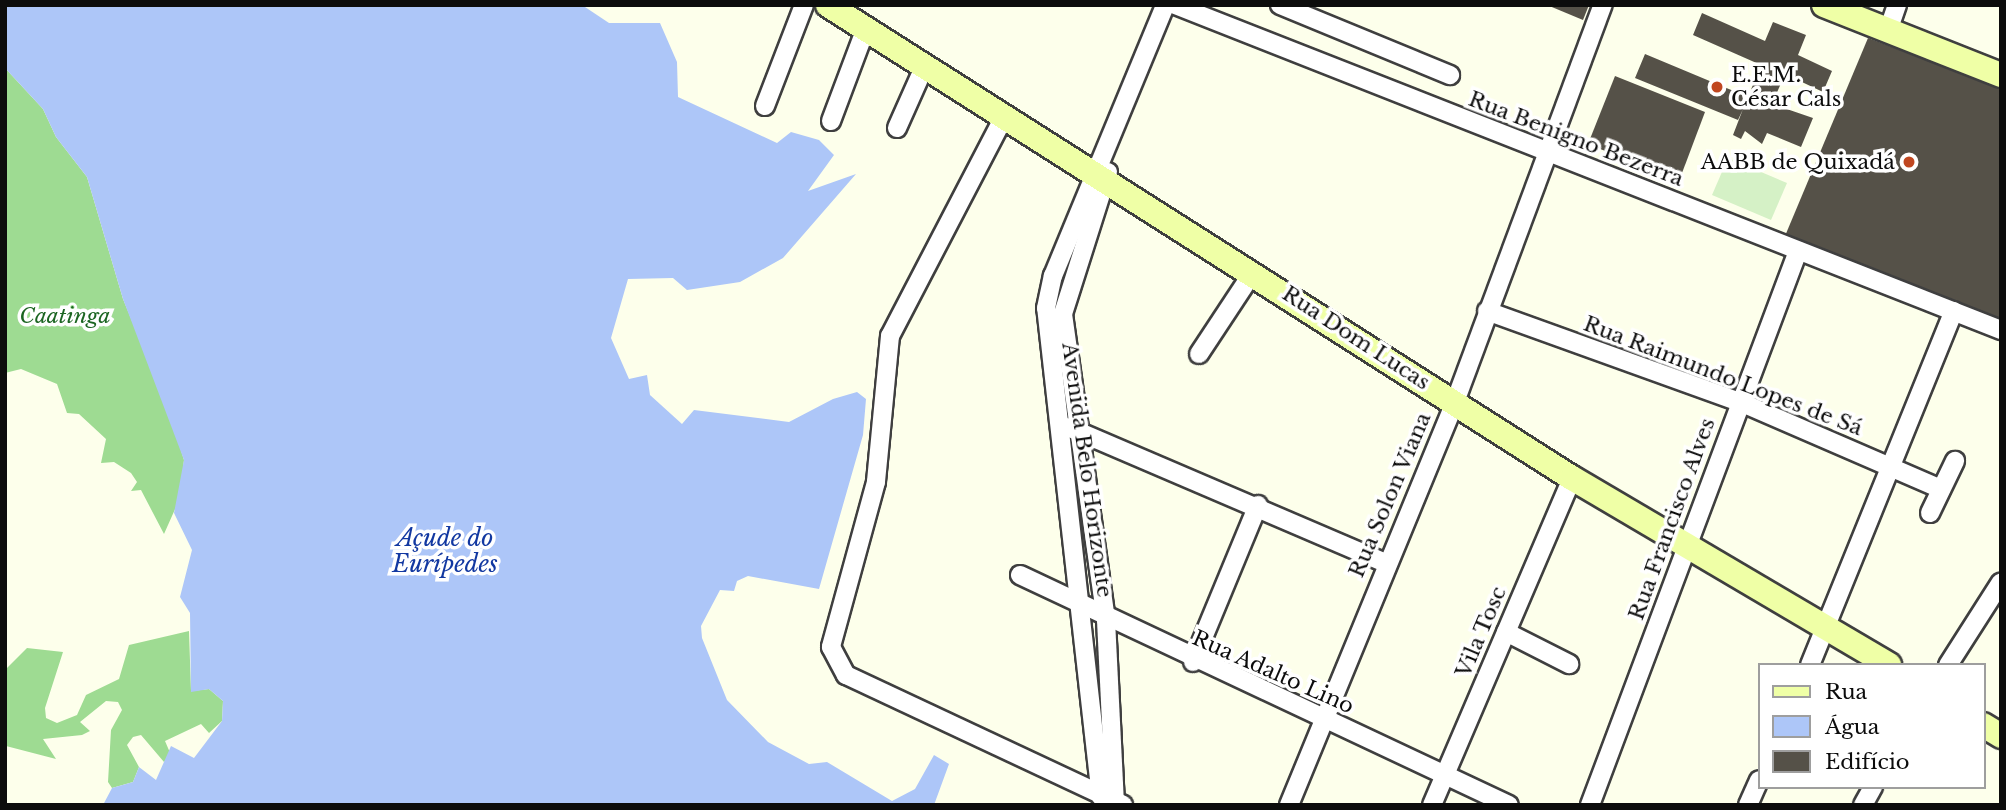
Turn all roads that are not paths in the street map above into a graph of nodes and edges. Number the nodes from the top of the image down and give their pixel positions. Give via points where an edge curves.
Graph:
1 (804, 5) edge
2 (828, 5) edge
3 (1165, 5) edge
4 (1175, 5) edge
5 (1280, 5) edge
6 (1603, 5) edge
7 (1824, 5) edge
8 (1897, 5) edge
9 (866, 28) junction
10 (1888, 31) junction
11 (925, 65) junction
12 (1450, 75) dead end
13 (2001, 75) edge
14 (765, 106) dead end
15 (1004, 117) junction
16 (831, 121) dead end
17 (897, 128) dead end
18 (1546, 152) junction
19 (1104, 170) junction
20 (1798, 251) junction
21 (1253, 272) junction
22 (1486, 311) junction
23 (1954, 311) junction
24 (2001, 330) edge
25 (1199, 354) dead end
26 (1455, 402) junction
27 (1740, 402) junction
28 (1067, 427) junction
29 (1955, 461) dead end
30 (1891, 467) junction
31 (1572, 478) junction
32 (1941, 489) junction
33 (1258, 505) junction
34 (1930, 513) dead end
35 (1091, 537) junction
36 (1069, 539) junction
37 (1688, 544) junction
38 (1386, 563) junction
39 (1020, 575) dead end
40 (2001, 582) edge
41 (1083, 608) junction
42 (1106, 620) junction
43 (1828, 624) junction
44 (1506, 632) junction
45 (1193, 662) junction
46 (1811, 663) edge
47 (1886, 663) edge
48 (1949, 663) edge
49 (1570, 664) dead end
50 (1320, 718) junction
51 (1985, 726) edge
52 (2001, 736) edge
53 (1445, 776) junction
54 (1758, 782) edge
55 (1872, 789) edge
56 (1109, 802) edge
57 (1289, 805) edge
58 (1432, 805) edge
59 (1509, 805) edge
60 (1590, 805) edge
61 (1748, 805) edge
62 (1863, 805) edge

1 - 14 street
2 - 9 street, Rua Dom Lucas
3 - 19 street, Avenida Belo Horizonte
4 - 18 street, Rua Benigno Bezerra
5 - 12 street
6 - 18 street, Rua Solon Viana
7 - 10 street
8 - 10 street
9 - 11 street, Rua Dom Lucas
9 - 16 street
10 - 13 street
11 - 15 street, Rua Dom Lucas
11 - 17 street
15 - 19 street, Rua Dom Lucas
15 - 56 street via 890,336 876,482 831,647 846,675
18 - 20 street, Rua Benigno Bezerra
18 - 22 street, Rua Solon Viana
19 - 21 street, Rua Dom Lucas
19 - 28 street, Avenida Belo Horizonte via 1055,311
20 - 23 street, Rua Benigno Bezerra
20 - 27 street, Rua Francisco Alves
21 - 25 street
21 - 26 street, Rua Dom Lucas
22 - 26 street, Rua Solon Viana
22 - 27 street, Rua Raimundo Lopes de Sá
23 - 24 street, Rua Benigno Bezerra
23 - 30 street
26 - 31 street, Rua Dom Lucas
26 - 38 street, Rua Solon Viana
27 - 30 street, Rua Raimundo Lopes de Sá
27 - 37 street, Rua Francisco Alves
28 - 33 street
28 - 35 street, Avenida Belo Horizonte
28 - 36 street, Avenida Belo Horizonte
29 - 32 street
30 - 32 street, Rua Raimundo Lopes de Sá
30 - 43 street
31 - 37 street, Rua Dom Lucas
31 - 44 street, Vila Tosc
32 - 34 street
33 - 38 street
33 - 45 street
35 - 36 street
35 - 42 street, Avenida Belo Horizonte
36 - 41 street, Avenida Belo Horizonte
37 - 43 street, Rua Dom Lucas
37 - 60 street, Rua Francisco Alves
38 - 50 street, Rua Solon Viana
39 - 41 street, Rua Adalto Lino
40 - 48 street
41 - 42 street, Rua Adalto Lino
41 - 56 street, Avenida Belo Horizonte
42 - 45 street, Rua Adalto Lino
42 - 56 street, Avenida Belo Horizonte
43 - 46 street
43 - 47 street, Rua Dom Lucas
44 - 49 street
44 - 53 street, Vila Tosc
45 - 50 street, Rua Adalto Lino
50 - 53 street, Rua Adalto Lino
50 - 57 street, Rua Solon Viana
51 - 52 street
53 - 58 street, Vila Tosc
53 - 59 street, Rua Adalto Lino
54 - 61 street
55 - 62 street

